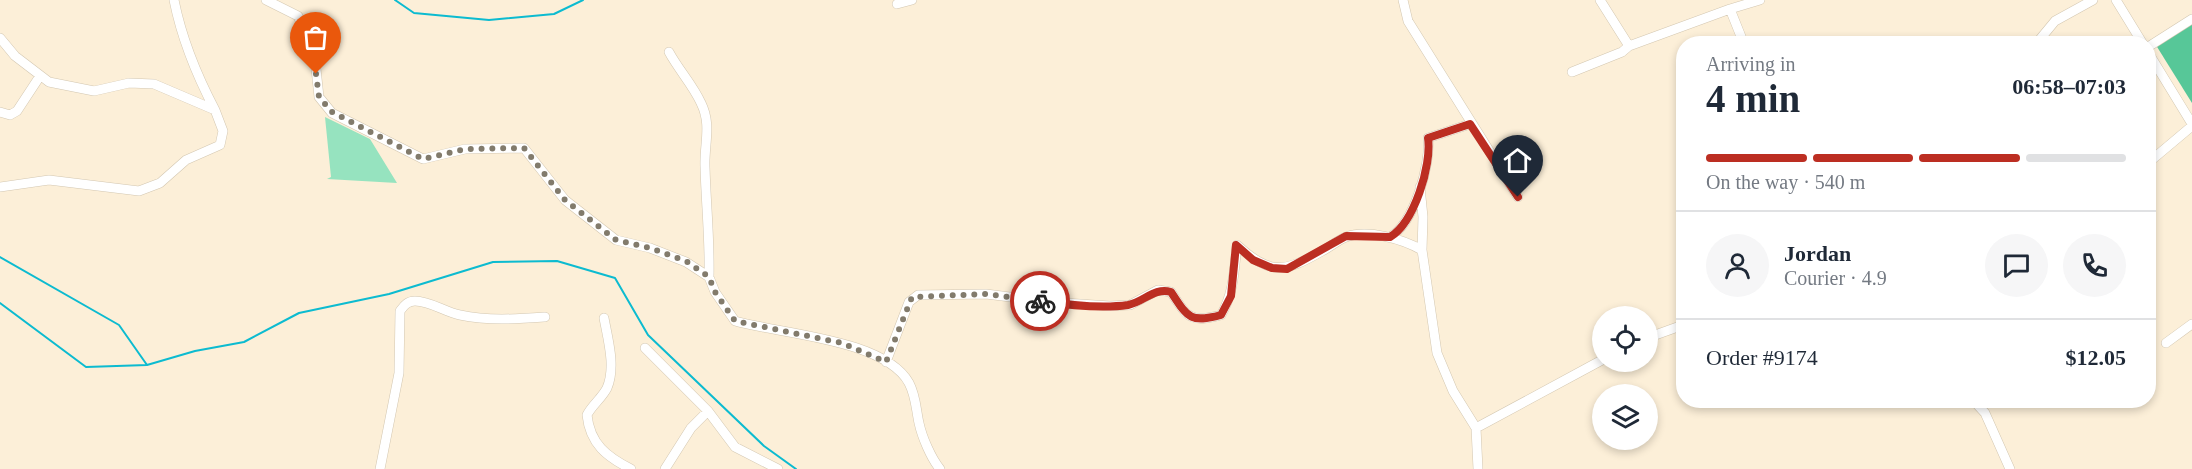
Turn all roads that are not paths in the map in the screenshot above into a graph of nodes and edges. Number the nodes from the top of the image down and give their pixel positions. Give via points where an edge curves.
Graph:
1 (174, 0) edge
2 (266, 0) edge
3 (912, 0) edge
4 (1403, 0) edge
5 (1600, 0) edge
6 (1760, 0) edge
7 (2093, 0) edge
8 (2116, 0) edge
9 (897, 4) dead end
10 (1730, 9) junction
11 (2192, 19) edge
12 (1741, 36) edge
13 (2043, 36) edge
14 (2137, 36) edge
15 (0, 38) edge
16 (2156, 42) edge
17 (1629, 46) junction
18 (669, 52) dead end
19 (2156, 65) edge
20 (1572, 72) dead end
21 (40, 76) junction
22 (215, 110) junction
23 (0, 112) edge
24 (1470, 124) junction
25 (2192, 125) edge
26 (2156, 156) edge
27 (0, 187) edge
28 (1420, 187) junction
29 (1518, 197) dead end
30 (1390, 237) junction
31 (1422, 250) junction
32 (709, 277) junction
33 (545, 316) dead end
34 (604, 318) dead end
35 (2192, 324) edge
36 (1676, 328) edge
37 (1658, 335) edge
38 (2166, 343) dead end
39 (645, 348) dead end
40 (886, 362) junction
41 (1592, 365) edge
42 (1980, 408) edge
43 (708, 411) junction
44 (1476, 428) junction
45 (380, 469) edge
46 (631, 469) edge
47 (665, 469) edge
48 (778, 469) edge
49 (940, 469) edge
50 (1478, 469) edge
51 (2010, 469) edge

1 - 22 street via 180,33
2 - 32 street via 298,16 314,50 319,97 332,112 423,159 465,149 524,148 565,200 616,240 686,261
3 - 9 street
4 - 24 street via 1408,21
5 - 17 street
6 - 10 street
7 - 13 street via 2055,21
8 - 14 street
10 - 12 street
10 - 17 street
11 - 16 street
15 - 21 street
17 - 20 street
18 - 32 street via 702,103 709,132 704,165 709,200
19 - 25 street
21 - 22 street via 49,82 94,91 154,84
21 - 23 street via 17,111 10,115
22 - 27 street via 223,131 220,145 186,160 151,188 117,190 49,180
24 - 28 street via 1428,138 1428,159
24 - 29 street
25 - 26 street
28 - 30 street via 1405,224
28 - 31 street
30 - 31 street
30 - 40 street via 1346,236 1287,269 1253,260 1236,245 1233,285 1226,308 1221,315 1202,320 1182,312 1171,292 1165,290 1130,304 1110,306 986,294 918,295 909,302
31 - 44 street via 1437,353 1453,391
32 - 40 street via 735,321 842,343
33 - 45 street via 477,319 427,303 406,303 400,311 399,374
34 - 46 street via 610,351 609,381 587,415 588,424 604,454
35 - 38 street
36 - 37 street
39 - 43 street
40 - 49 street via 908,381 915,397 919,426
41 - 44 street
42 - 51 street
43 - 47 street via 691,428
43 - 48 street via 735,447
44 - 50 street

